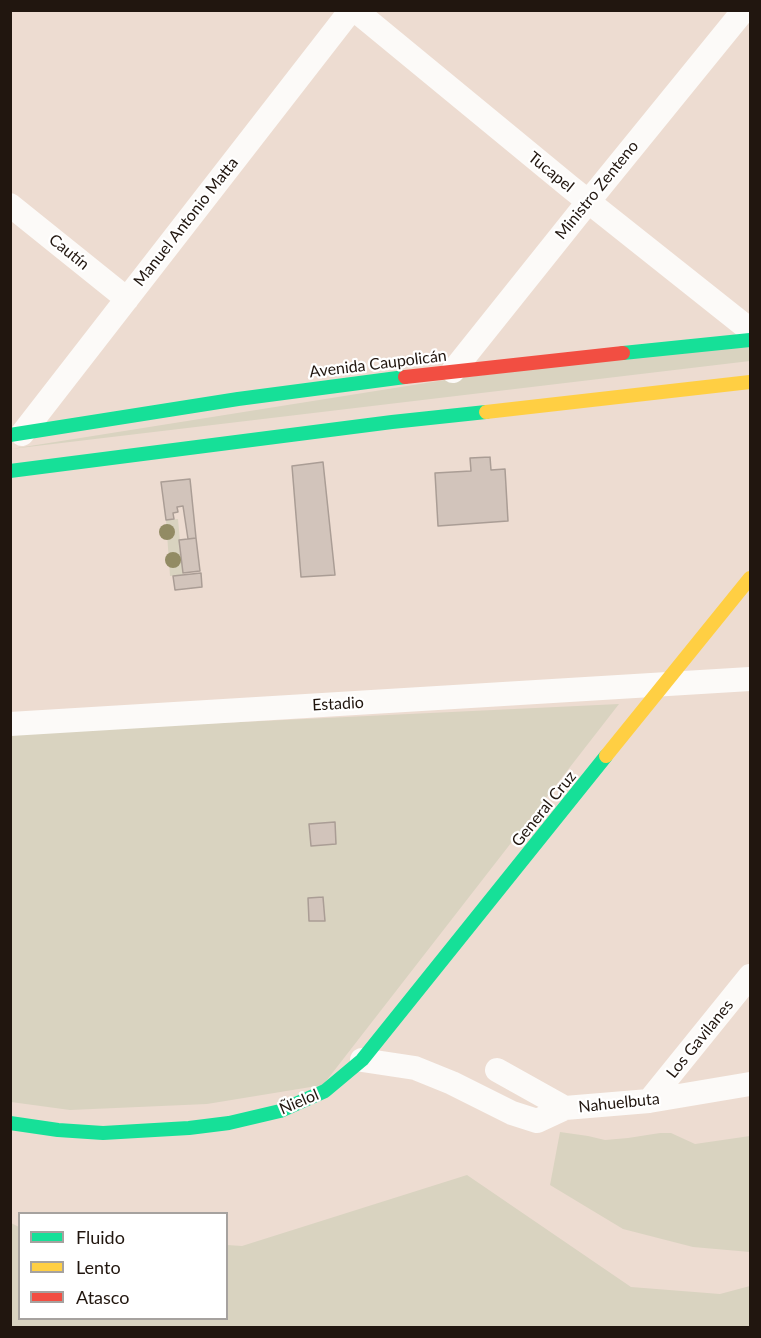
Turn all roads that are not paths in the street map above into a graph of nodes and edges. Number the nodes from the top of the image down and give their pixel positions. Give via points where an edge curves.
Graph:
1 (353, 10) edge
2 (744, 10) edge
3 (588, 202) junction
4 (10, 205) edge
5 (127, 299) junction
6 (750, 330) edge
7 (750, 340) edge
8 (447, 379) junction
9 (750, 382) edge
10 (423, 405) dead end
11 (392, 422) junction
12 (17, 438) edge
13 (10, 471) edge
14 (750, 578) edge
15 (750, 679) edge
16 (665, 684) junction
17 (10, 724) edge
18 (750, 976) edge
19 (362, 1060) junction
20 (497, 1070) dead end
21 (750, 1084) edge
22 (649, 1101) junction
23 (565, 1108) junction
24 (10, 1123) edge

1 - 3 street, Tucapel
1 - 5 street, Manuel Antonio Matta
2 - 3 street, Ministro Zenteno
3 - 6 street, Tucapel
3 - 8 street, Ministro Zenteno
4 - 5 street, Cautín
5 - 12 street, Manuel Antonio Matta
7 - 8 main road, Avenida Caupolicán
8 - 12 main road, Avenida Caupolicán via 238,399 54,428
9 - 11 main road
10 - 11 main road
11 - 13 main road
14 - 16 main road, General Cruz
15 - 16 street, Estadio
16 - 17 street, Estadio
16 - 19 main road, General Cruz
18 - 22 street, Los Gavilanes
19 - 23 street via 415,1068 537,1121
19 - 24 main road, Ñielol via 325,1091 280,1111 229,1123 103,1132
20 - 23 street, Nahuelbuta
21 - 22 street, Nahuelbuta
22 - 23 street, Nahuelbuta

